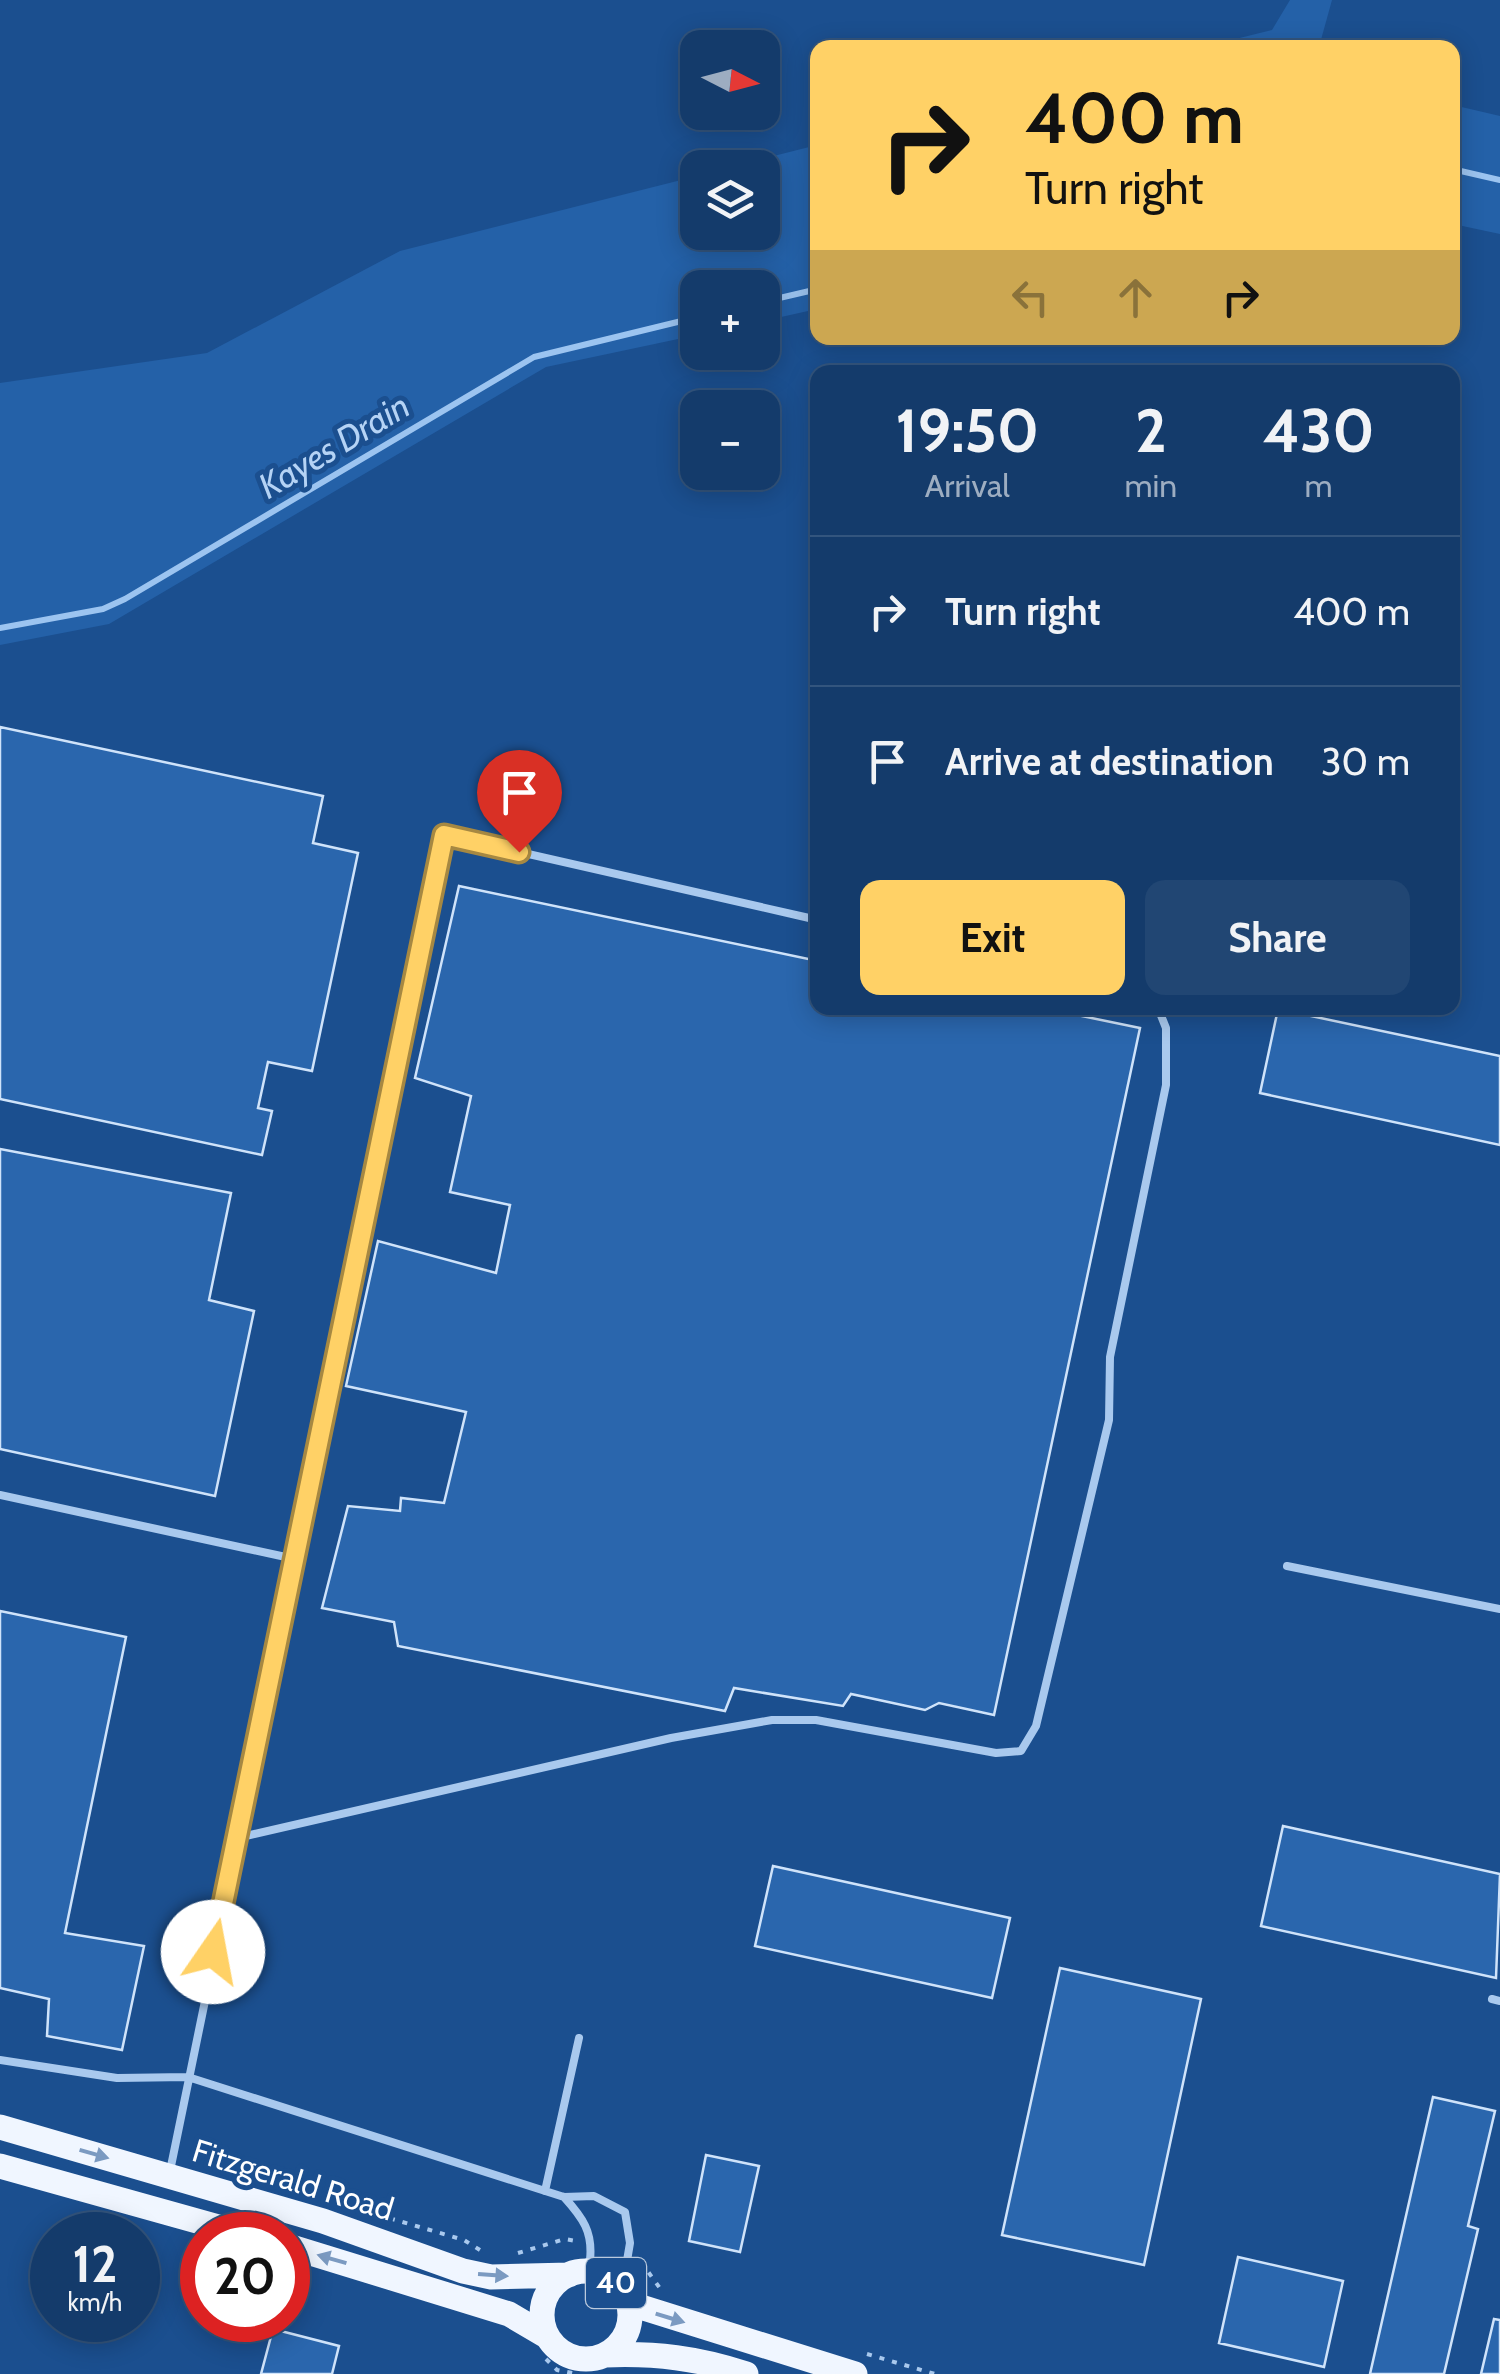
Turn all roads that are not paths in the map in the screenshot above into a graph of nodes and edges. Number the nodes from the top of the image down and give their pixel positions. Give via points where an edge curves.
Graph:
1 (810, 918) edge
2 (1161, 1015) edge
3 (0, 1495) edge
4 (294, 1559) junction
5 (1287, 1566) dead end
6 (1500, 1609) edge
7 (237, 1838) junction
8 (579, 2038) dead end
9 (0, 2060) edge
10 (188, 2077) junction
11 (0, 2127) edge
12 (0, 2166) edge
13 (168, 2175) junction
14 (545, 2190) junction
15 (564, 2197) junction
16 (180, 2216) edge
17 (310, 2253) edge
18 (572, 2274) junction
19 (625, 2296) junction
20 (548, 2337) junction
21 (605, 2355) junction
22 (746, 2374) edge
23 (856, 2374) edge

1 - 4 lane via 444,835
2 - 7 lane via 1166,1084 1110,1357 1109,1420 1036,1726 1020,1751 816,1720 772,1720
3 - 4 lane
4 - 7 lane
5 - 6 lane
7 - 10 lane
8 - 14 lane
9 - 10 lane via 117,2078
10 - 13 lane
10 - 14 lane
11 -> 13 main road, Fitzgerald Road / 40
12 - 16 main road, Fitzgerald Road
13 -> 18 main road, Fitzgerald Road / 40 via 464,2271
14 - 15 lane
15 - 18 lane via 592,2239 590,2260
15 - 19 lane via 594,2196 625,2212
20 -> 17 main road, Fitzgerald Road / 40 via 508,2314
18 - 19 main road, 40 via 601,2274
18 - 20 main road, 40 via 547,2294 542,2308
19 - 21 main road, 40 via 628,2327
19 -> 23 main road, 40
20 - 21 main road, 40 via 566,2355
21 - 22 main road, 40 via 655,2353

